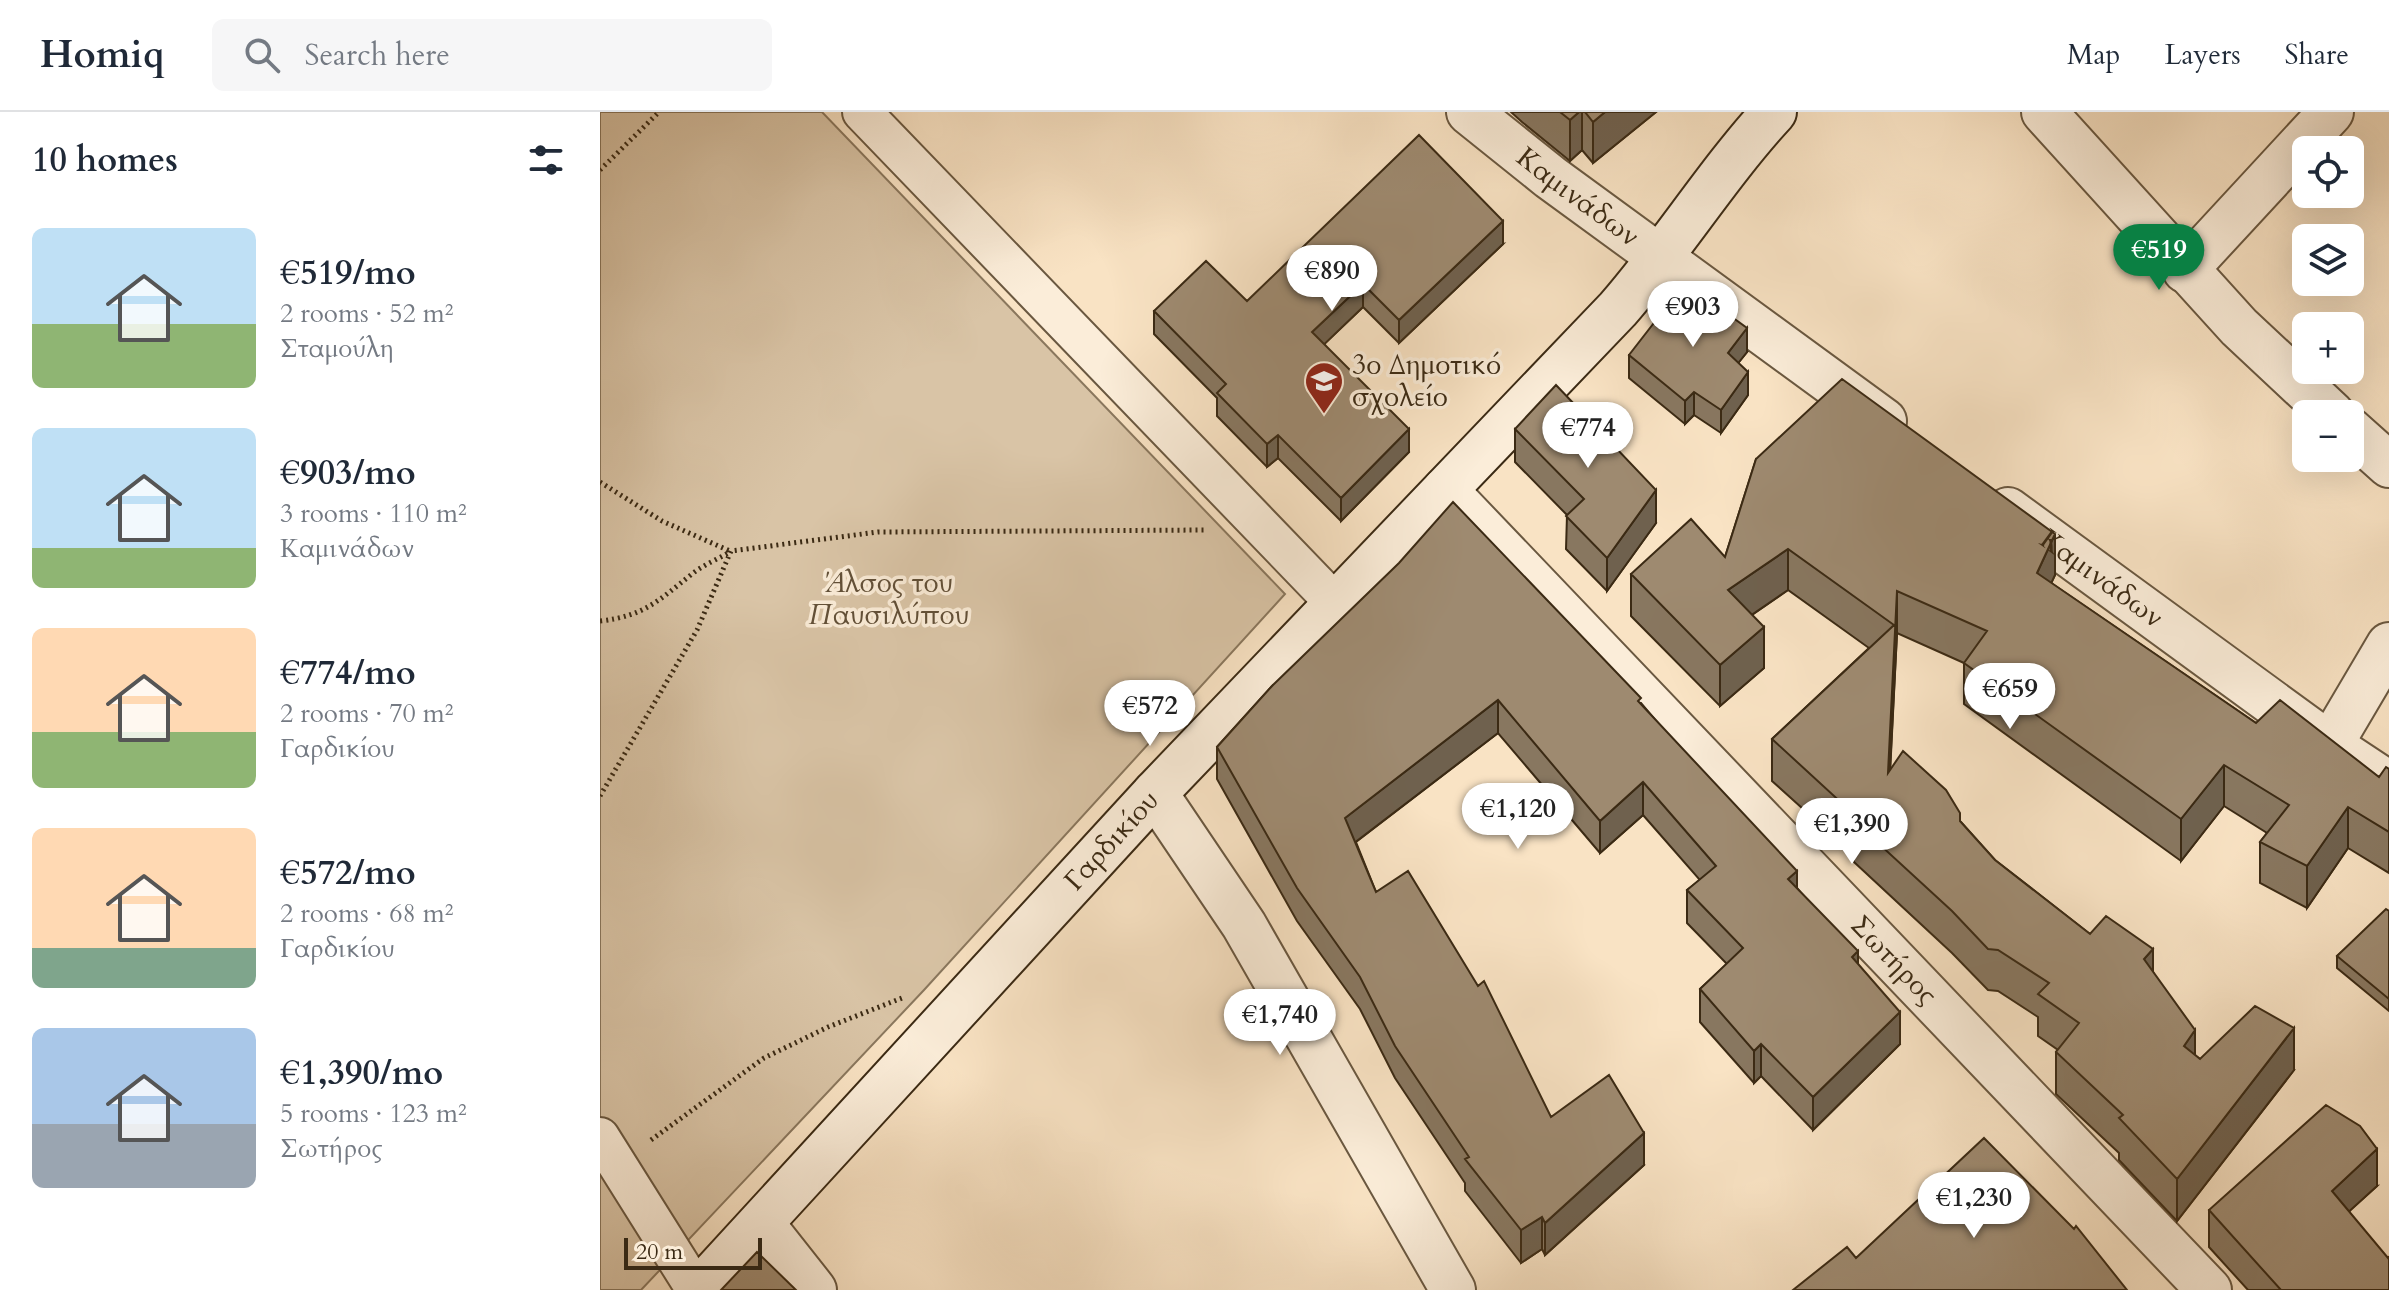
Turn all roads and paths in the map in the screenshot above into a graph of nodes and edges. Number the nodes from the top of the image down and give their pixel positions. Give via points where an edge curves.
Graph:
1 (659, 112) edge
2 (862, 112) edge
3 (1469, 112) edge
4 (1774, 112) edge
5 (2044, 112) edge
6 (2331, 112) edge
7 (600, 170) edge
8 (1661, 258) junction
9 (2185, 270) junction
10 (2316, 400) edge
11 (2364, 443) edge
12 (1918, 445) edge
13 (2389, 465) edge
14 (600, 482) edge
15 (1970, 483) edge
16 (1445, 490) junction
17 (1265, 529) junction
18 (731, 551) junction
19 (1335, 603) junction
20 (600, 621) edge
21 (2389, 645) edge
22 (2330, 745) junction
23 (2389, 784) edge
24 (1155, 793) junction
25 (600, 796) edge
26 (911, 995) dead end
27 (609, 1151) edge
28 (762, 1224) junction
29 (698, 1290) edge
30 (814, 1290) edge
31 (1453, 1290) edge
32 (2209, 1290) edge

1 - 7 path
2 - 17 street
3 - 8 street, Καμινάδων
4 - 8 street, Γαρδικίου
5 - 9 street
6 - 9 street
8 - 12 street, Καμινάδων
8 - 16 street, Γαρδικίου
9 - 10 street
11 - 13 street
14 - 18 path via 662,521
15 - 22 street, Καμινάδων
16 - 19 street, Γαρδικίου
16 - 32 street, Σωτήρος
17 - 18 path via 878,532
17 - 19 street
18 - 20 path via 634,615
18 - 25 path via 697,630
19 - 24 street, Γαρδικίου
21 - 22 street
22 - 23 street, Καμινάδων
24 - 28 street, Γαρδικίου
24 - 31 street via 1244,925
26 - 27 path via 764,1058
27 - 29 street
28 - 29 street, Γαρδικίου
28 - 30 street

